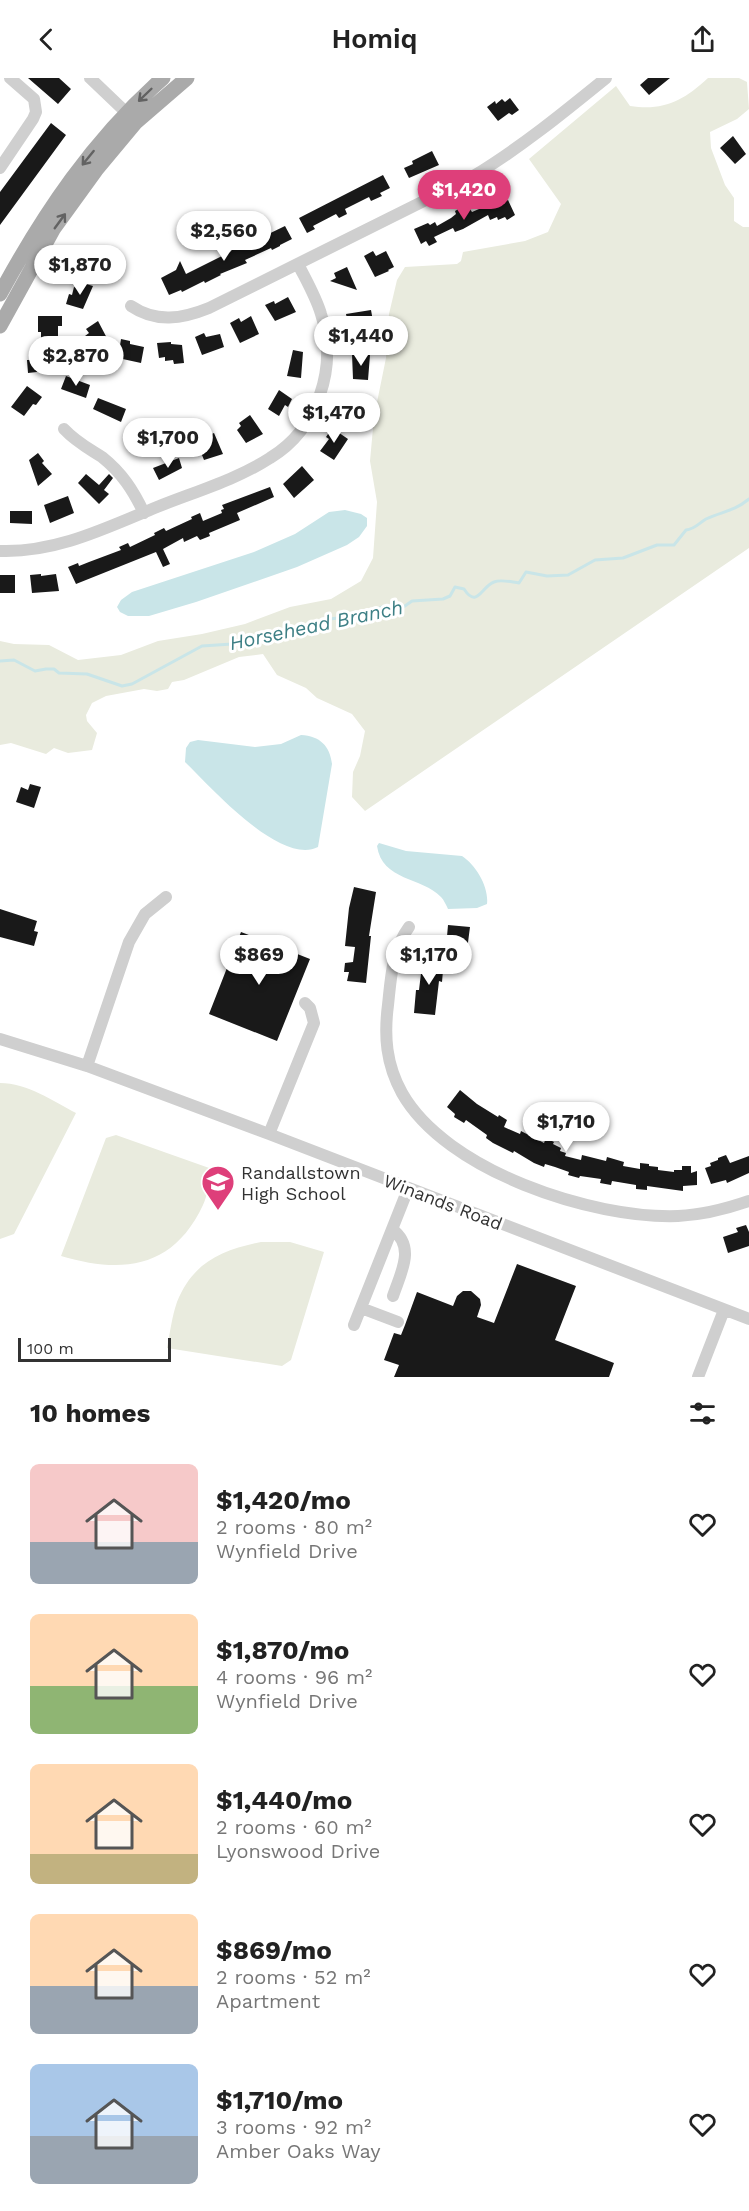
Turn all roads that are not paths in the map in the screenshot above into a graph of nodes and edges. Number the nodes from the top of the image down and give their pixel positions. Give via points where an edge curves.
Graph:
1 (10, 78) edge
2 (90, 78) edge
3 (163, 78) edge
4 (186, 78) edge
5 (606, 78) edge
6 (131, 118) junction
7 (0, 168) edge
8 (298, 264) junction
9 (0, 294) edge
10 (131, 306) dead end
11 (0, 327) edge
12 (64, 429) dead end
13 (144, 513) junction
14 (0, 552) edge
15 (166, 897) dead end
16 (409, 927) dead end
17 (305, 1003) dead end
18 (0, 1038) edge
19 (87, 1066) junction
20 (269, 1134) junction
21 (408, 1189) junction
22 (749, 1201) edge
23 (392, 1229) junction
24 (393, 1296) dead end
25 (361, 1308) junction
26 (724, 1310) junction
27 (749, 1319) edge
28 (398, 1322) dead end
29 (354, 1325) dead end
30 (698, 1377) edge

1 - 7 street via 34,99 36,112
2 - 6 street
3 -> 6 main road
4 - 6 main road
5 - 8 street via 500,160
6 -> 9 main road via 88,158 44,216
11 -> 6 main road via 54,228
8 - 10 street via 194,314 167,319 142,314
8 - 13 street via 321,312 327,348 324,384 309,418 286,447 254,468
12 - 13 street via 122,475
13 - 14 street via 70,542
15 - 19 street via 146,914 129,942
16 - 22 street via 392,964 386,1018 387,1055 410,1105 436,1134 513,1180 593,1207 680,1216
17 - 20 street via 314,1023
18 - 19 street, Winands Road
19 - 20 street, Winands Road
20 - 21 street, Winands Road
21 - 23 street
21 - 26 street, Winands Road
23 - 24 street via 404,1241 407,1255
23 - 25 street
25 - 28 street
25 - 29 street
26 - 27 street, Winands Road
26 - 30 street

